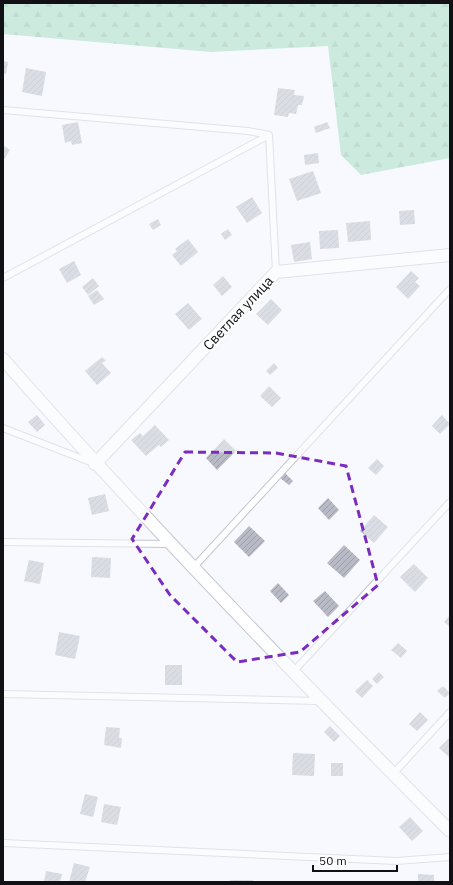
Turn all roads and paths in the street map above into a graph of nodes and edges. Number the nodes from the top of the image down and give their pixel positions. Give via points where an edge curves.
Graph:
1 (3, 110) edge
2 (269, 135) junction
3 (450, 254) edge
4 (276, 272) junction
5 (3, 278) edge
6 (450, 289) edge
7 (3, 359) edge
8 (3, 428) edge
9 (95, 464) junction
10 (450, 502) edge
11 (3, 542) edge
12 (172, 544) junction
13 (194, 567) junction
14 (293, 672) junction
15 (3, 694) edge
16 (320, 701) junction
17 (450, 712) edge
18 (393, 774) junction
19 (450, 831) edge
20 (3, 843) edge
21 (450, 857) edge

1 - 2 lane via 248,131
2 - 4 lane
2 - 5 lane
3 - 4 street, Светлая улица
4 - 9 street, Светлая улица
6 - 13 lane
7 - 9 street
8 - 9 lane
9 - 12 street
10 - 14 lane
11 - 12 lane
12 - 13 street
13 - 14 street
14 - 16 street
15 - 16 lane
16 - 18 street
17 - 18 lane
18 - 19 street
20 - 21 lane via 396,861

